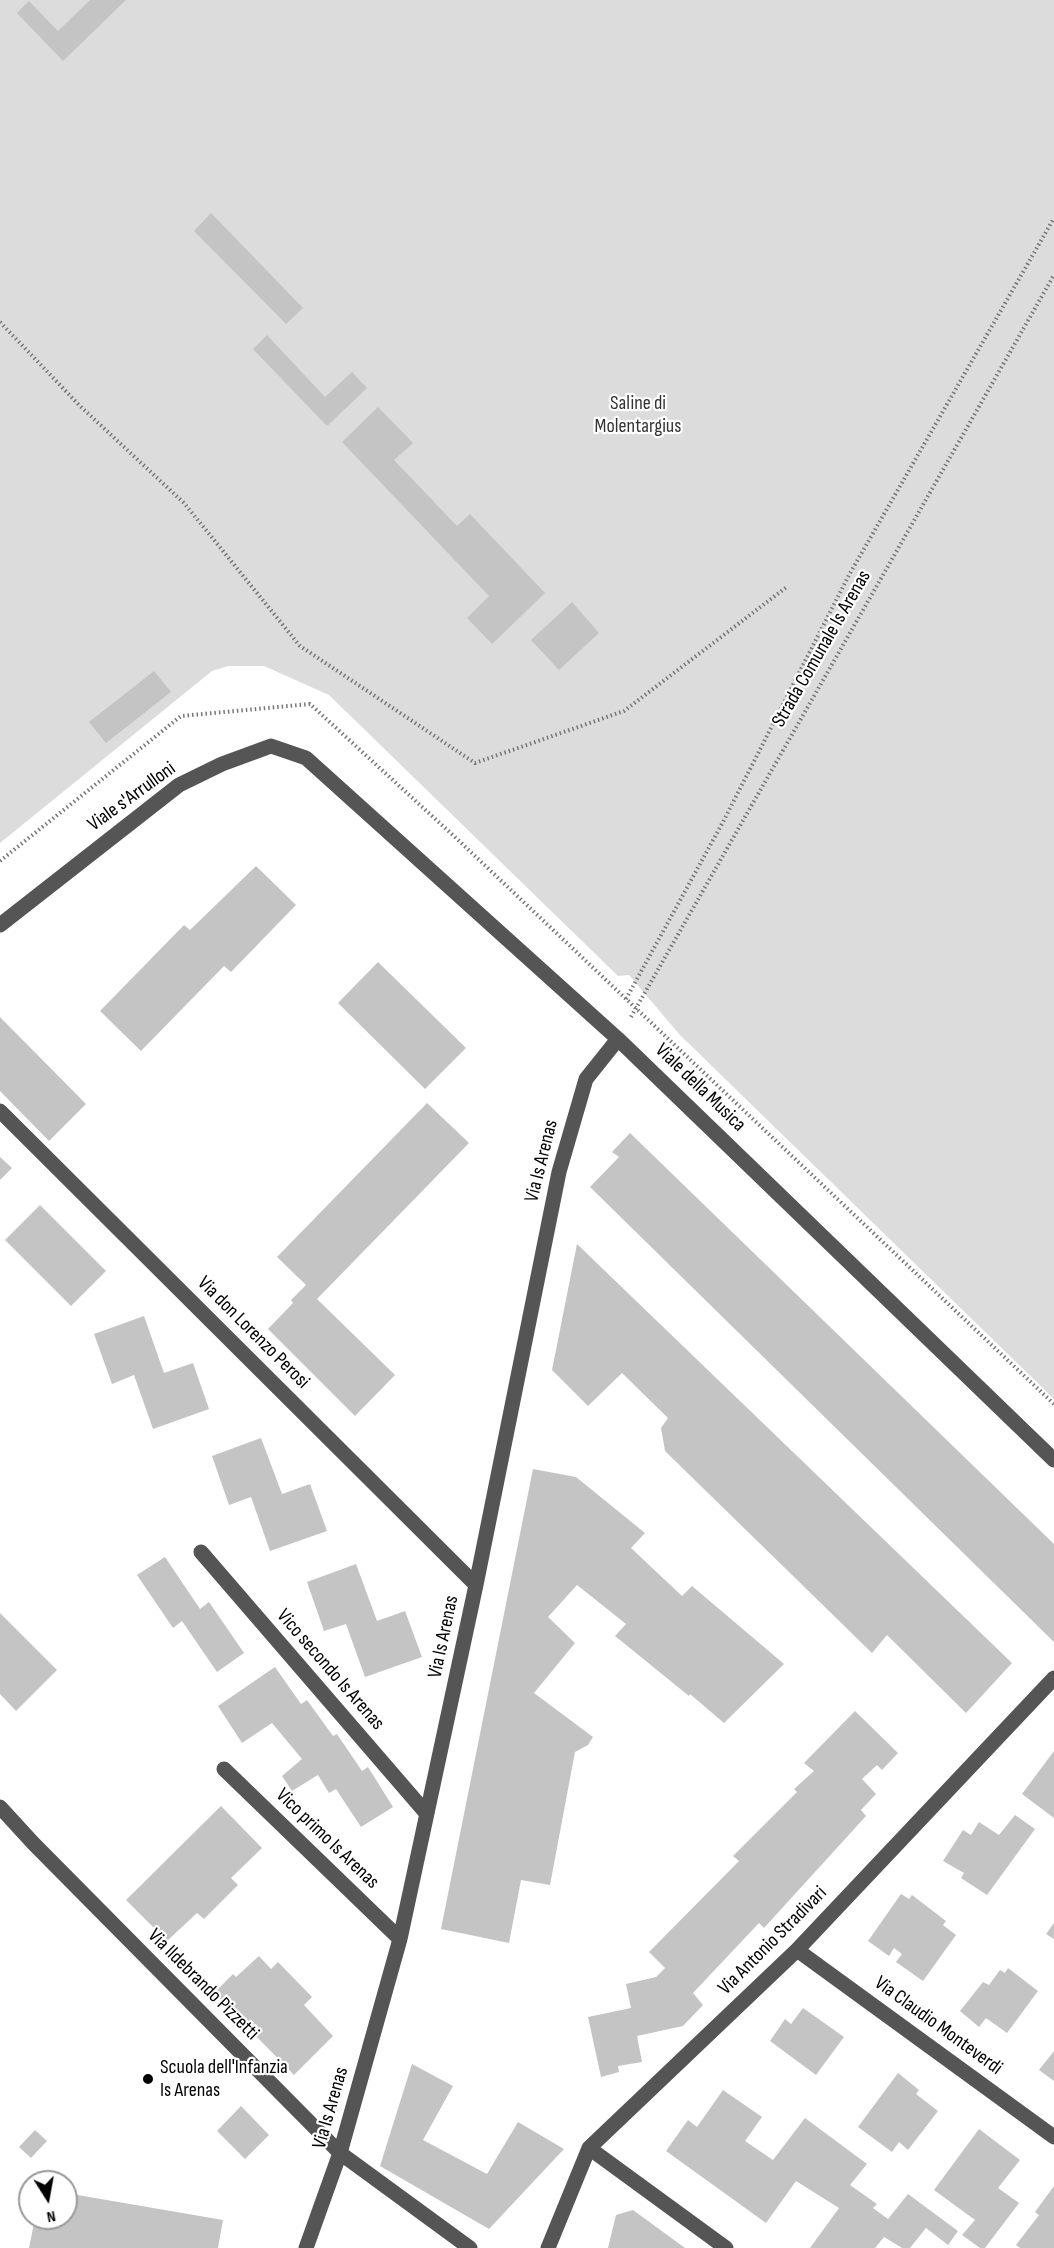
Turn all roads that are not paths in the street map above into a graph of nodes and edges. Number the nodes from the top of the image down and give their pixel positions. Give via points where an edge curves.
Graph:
1 (306, 758) joint
2 (0, 925) edge
3 (618, 1039) junction
4 (0, 1111) edge
5 (1054, 1460) edge
6 (201, 1552) dead end
7 (476, 1585) junction
8 (1054, 1678) edge
9 (224, 1769) dead end
10 (0, 1807) edge
11 (427, 1814) junction
12 (400, 1940) junction
13 (797, 1950) junction
14 (1054, 2137) edge
15 (589, 2148) junction
16 (340, 2153) junction
17 (306, 2248) edge
18 (470, 2248) edge
19 (548, 2248) edge
20 (726, 2248) edge

1 - 2 street, Viale s'Arrulloni via 271,746 179,785
1 - 3 street, Viale della Musica
3 - 5 street, Viale della Musica
3 - 7 street, Via Is Arenas via 586,1079 559,1172
4 - 7 street, Via don Lorenzo Perosi
6 - 11 street, Vico secondo Is Arenas
7 - 11 street, Via Is Arenas
8 - 13 street, Via Antonio Stradivari
9 - 12 street, Vico primo Is Arenas
10 - 16 street, Via Ildebrando Pizzetti
11 - 12 street, Via Is Arenas
12 - 16 street, Via Is Arenas
13 - 14 street, Via Claudio Monteverdi
13 - 15 street, Via Antonio Stradivari
15 - 19 street, Via Antonio Stradivari
15 - 20 street
16 - 17 street, Via Is Arenas
16 - 18 street, Via Ildebrando Pizzetti

